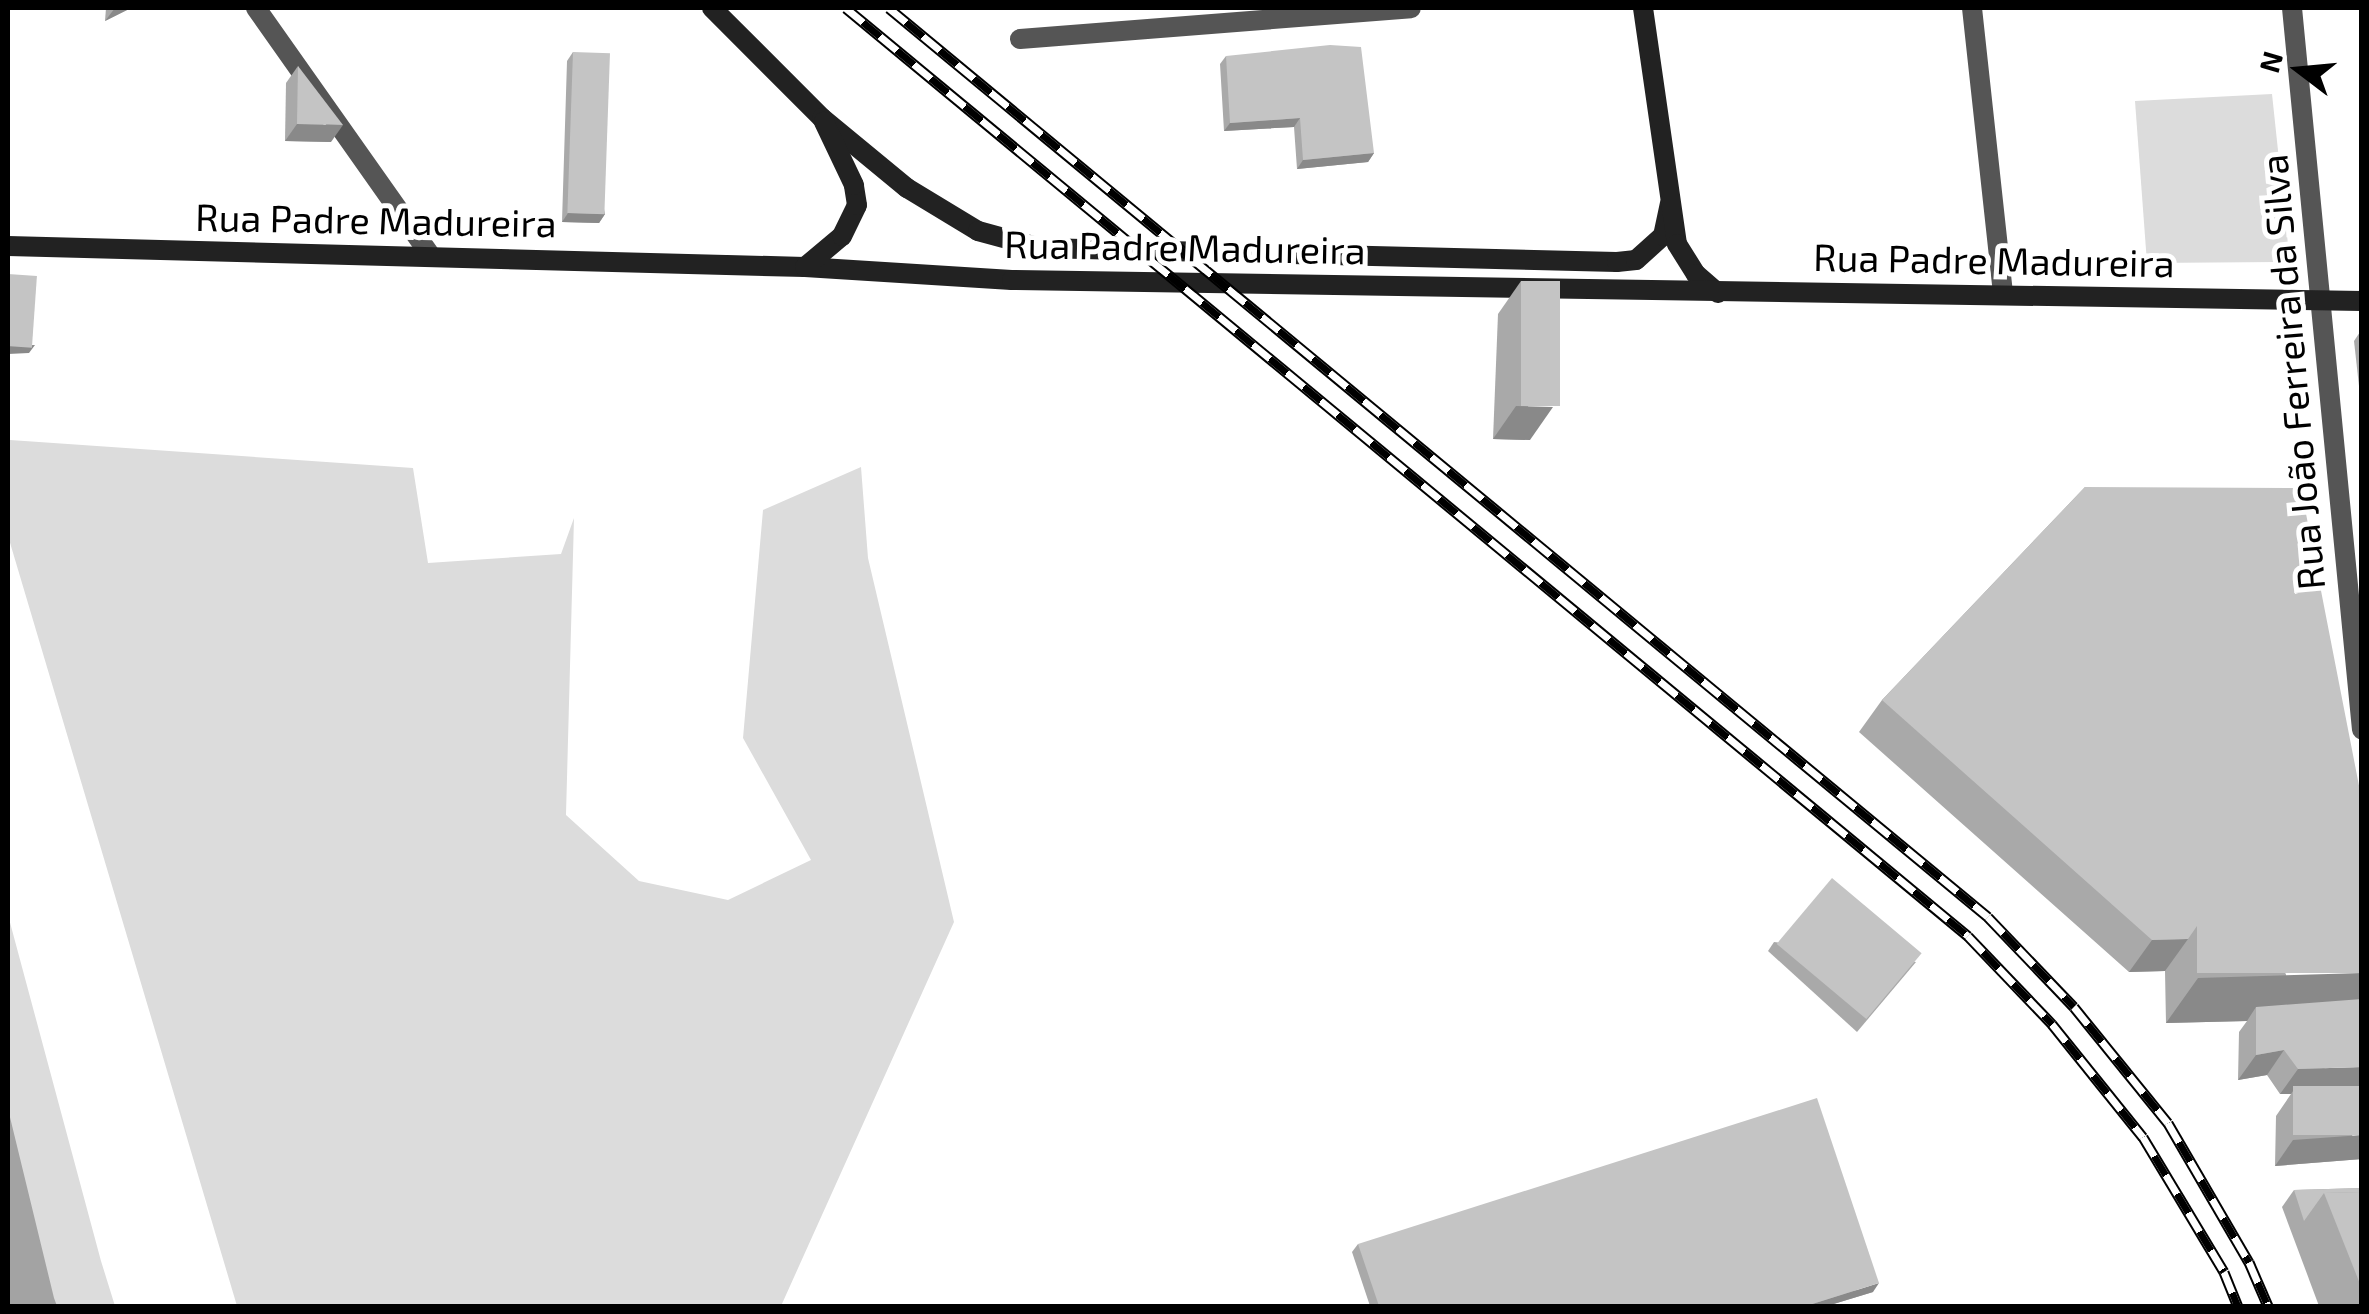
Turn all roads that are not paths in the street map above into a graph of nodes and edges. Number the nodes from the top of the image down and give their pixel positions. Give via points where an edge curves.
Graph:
1 (256, 8) edge
2 (712, 8) edge
3 (1412, 8) edge
4 (1643, 8) edge
5 (1972, 8) edge
6 (2292, 8) edge
7 (1321, 11) edge
8 (1020, 39) dead end
9 (822, 118) junction
10 (1670, 204) junction
11 (8, 246) edge
12 (430, 254) junction
13 (805, 267) junction
14 (1718, 292) junction
15 (2003, 294) junction
16 (2321, 300) junction
17 (2362, 301) edge
18 (2359, 687) edge
19 (2362, 730) edge

1 - 12 street
2 - 9 main road
3 - 7 street
4 - 10 main road
5 - 15 street
6 - 16 street, Rua João Ferreira da Silva
7 - 8 street
9 - 10 main road, Rua Padre Madureira via 908,188 978,231 1041,248 1617,262 1636,260 1663,236
9 - 13 main road via 858,205 842,236
10 - 14 main road via 1677,244 1696,274
11 - 12 main road, Rua Padre Madureira
12 - 13 main road, Rua Padre Madureira
13 - 14 main road, Rua Padre Madureira via 1012,280
14 - 15 main road, Rua Padre Madureira
15 - 16 main road, Rua Padre Madureira
16 - 17 main road, Rua Padre Madureira
16 - 18 street, Rua João Ferreira da Silva
18 - 19 street, Rua João Ferreira da Silva

